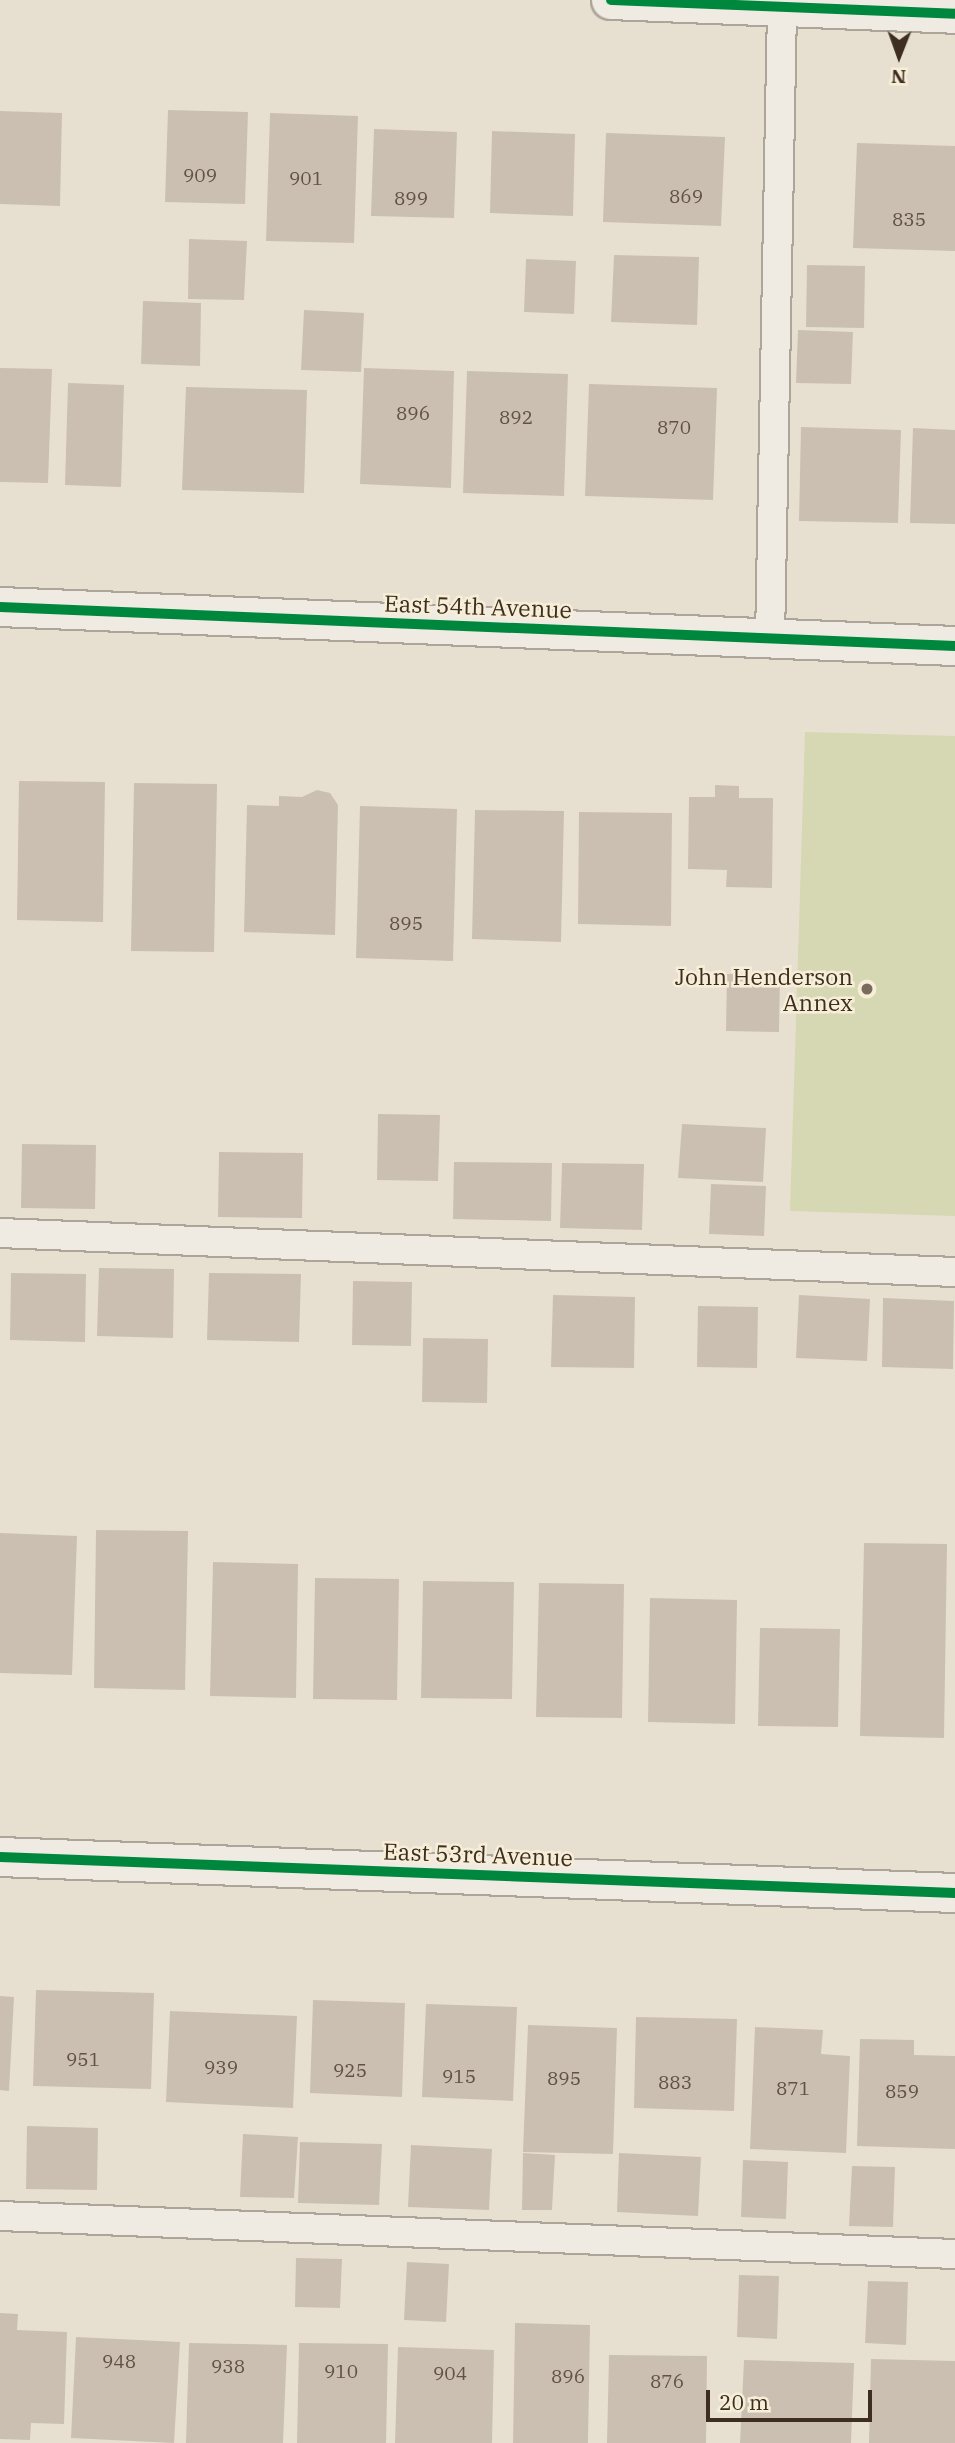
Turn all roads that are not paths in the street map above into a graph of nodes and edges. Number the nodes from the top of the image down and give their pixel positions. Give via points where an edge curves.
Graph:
1 (611, 0) edge
2 (782, 7) junction
3 (955, 14) edge
4 (0, 607) edge
5 (770, 639) junction
6 (955, 646) edge
7 (0, 1233) edge
8 (955, 1272) edge
9 (0, 1857) edge
10 (955, 1893) edge
11 (0, 2216) edge
12 (955, 2254) edge

1 - 2 street
2 - 3 street
2 - 5 lane
4 - 5 street, East 54th Avenue
5 - 6 street, East 54th Avenue
7 - 8 lane
9 - 10 street, East 53rd Avenue
11 - 12 lane

